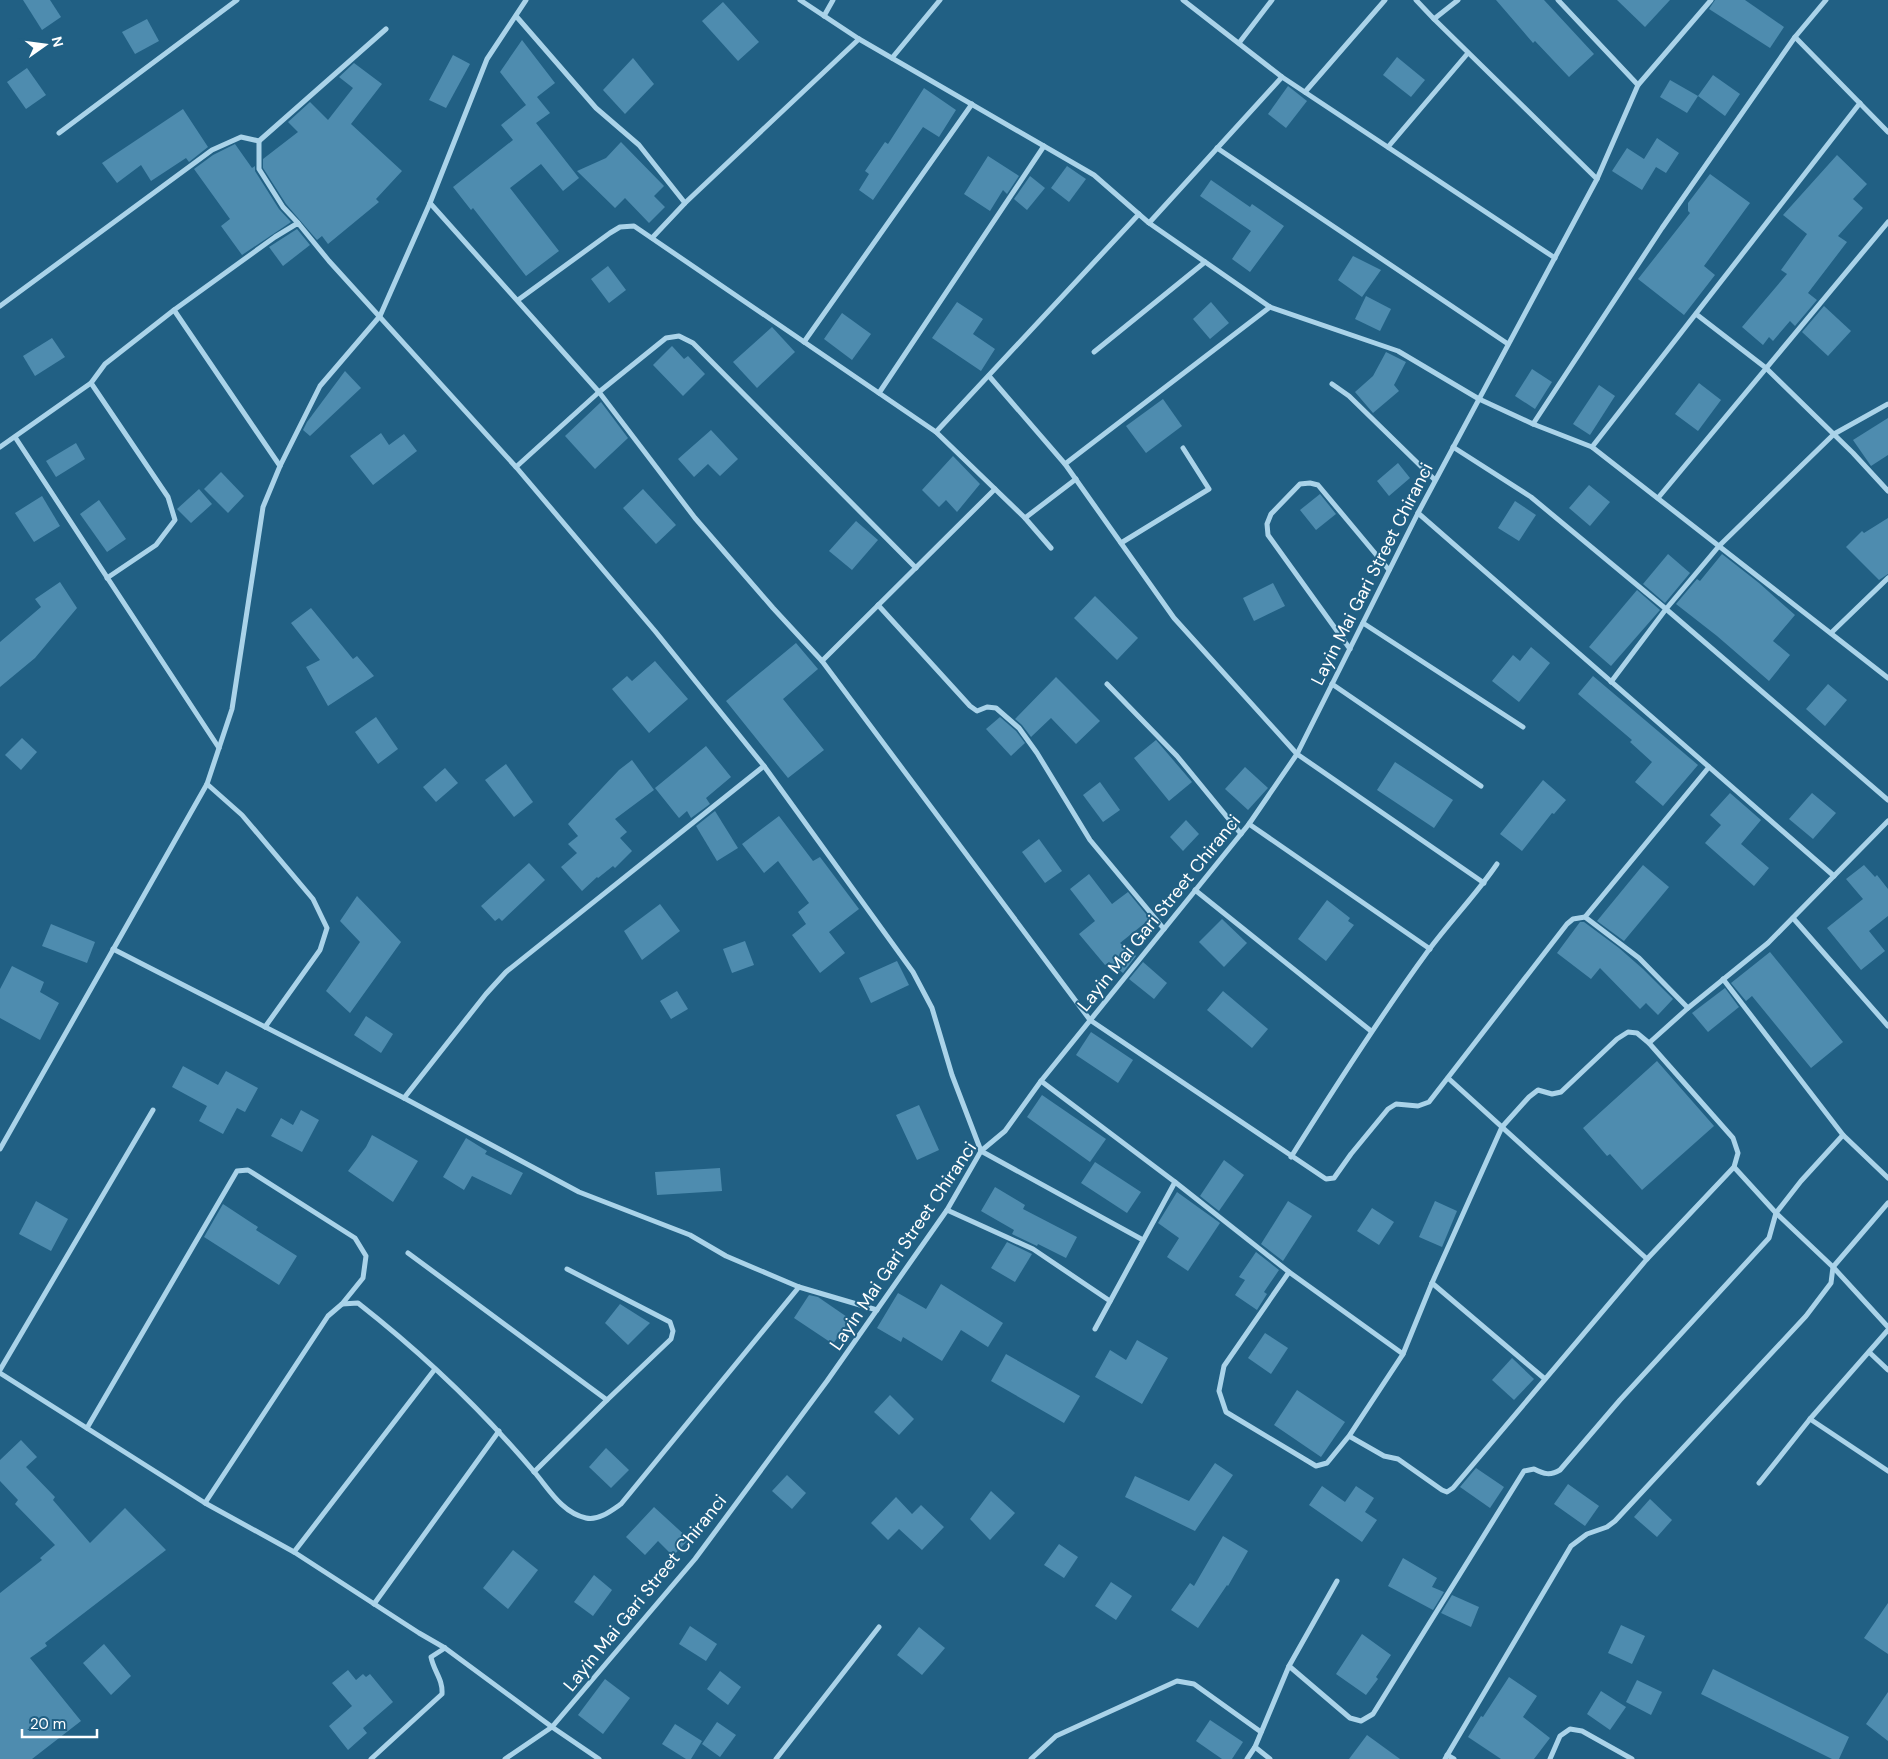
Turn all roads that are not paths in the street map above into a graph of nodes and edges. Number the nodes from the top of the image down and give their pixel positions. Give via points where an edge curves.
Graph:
1 (237, 0) edge
2 (526, 0) edge
3 (800, 0) edge
4 (833, 0) edge
5 (940, 0) edge
6 (1183, 0) edge
7 (1272, 0) edge
8 (1385, 0) edge
9 (1416, 0) edge
10 (1458, 0) edge
11 (1558, 0) edge
12 (1711, 0) edge
13 (1826, 0) edge
14 (516, 16) junction
15 (824, 16) junction
16 (1434, 19) junction
17 (386, 29) dead end
18 (1795, 37) junction
19 (859, 39) junction
20 (1239, 43) junction
21 (1468, 53) junction
22 (892, 58) junction
23 (1282, 77) junction
24 (1638, 85) junction
25 (1305, 92) junction
26 (1860, 103) junction
27 (972, 104) junction
28 (1888, 132) edge
29 (59, 133) dead end
30 (259, 141) junction
31 (1044, 146) junction
32 (1388, 147) junction
33 (1217, 148) junction
34 (1597, 179) junction
35 (430, 203) junction
36 (685, 203) junction
37 (1139, 214) junction
38 (1888, 222) edge
39 (298, 223) junction
40 (1149, 223) junction
41 (652, 238) junction
42 (1555, 258) junction
43 (1205, 262) junction
44 (518, 300) junction
45 (0, 306) edge
46 (1270, 307) junction
47 (174, 310) junction
48 (1696, 314) junction
49 (380, 316) junction
50 (804, 342) junction
51 (1508, 344) junction
52 (1094, 352) dead end
53 (1766, 368) junction
54 (989, 376) junction
55 (91, 383) junction
56 (1332, 384) dead end
57 (599, 392) junction
58 (879, 394) junction
59 (1478, 399) junction
60 (1888, 404) edge
61 (1533, 424) junction
62 (936, 432) junction
63 (1834, 434) junction
64 (14, 437) junction
65 (0, 447) edge
66 (1453, 447) junction
67 (1592, 447) junction
68 (1183, 448) dead end
69 (1066, 464) junction
70 (280, 466) junction
71 (516, 466) junction
72 (1076, 479) junction
73 (1435, 480) junction
74 (995, 489) junction
75 (1888, 491) edge
76 (1658, 498) junction
77 (1418, 512) junction
78 (1025, 518) junction
79 (1121, 544) junction
80 (1719, 546) junction
81 (1051, 548) dead end
82 (916, 568) junction
83 (1389, 570) junction
84 (107, 578) junction
85 (1888, 578) edge
86 (878, 606) junction
87 (1666, 609) junction
88 (1363, 623) junction
89 (1831, 633) junction
90 (1350, 649) junction
91 (822, 660) junction
92 (1888, 678) edge
93 (1611, 682) junction
94 (1107, 684) dead end
95 (1332, 684) junction
96 (1523, 727) dead end
97 (219, 748) junction
98 (1297, 754) junction
99 (764, 766) junction
100 (1709, 767) junction
101 (207, 784) junction
102 (1481, 786) dead end
103 (1888, 800) edge
104 (1888, 821) edge
105 (1249, 824) junction
106 (1241, 834) junction
107 (1497, 864) dead end
108 (1834, 876) junction
109 (1484, 883) junction
110 (1195, 890) junction
111 (1585, 917) junction
112 (1793, 918) junction
113 (1164, 929) junction
114 (113, 949) junction
115 (1430, 949) junction
116 (1723, 980) junction
117 (1688, 1008) junction
118 (1090, 1020) junction
119 (1888, 1026) edge
120 (265, 1027) junction
121 (1371, 1032) junction
122 (1649, 1043) junction
123 (1448, 1078) junction
124 (1041, 1081) junction
125 (404, 1098) junction
126 (153, 1110) dead end
127 (1502, 1128) junction
128 (1843, 1135) junction
129 (0, 1149) edge
130 (981, 1152) junction
131 (1291, 1157) junction
132 (1734, 1166) junction
133 (1888, 1178) edge
134 (1175, 1182) junction
135 (1888, 1203) edge
136 (947, 1210) junction
137 (1776, 1213) junction
138 (1143, 1240) junction
139 (408, 1253) dead end
140 (1647, 1259) junction
141 (1833, 1267) junction
142 (567, 1269) dead end
143 (1289, 1272) junction
144 (1432, 1283) junction
145 (799, 1287) junction
146 (1110, 1301) junction
147 (342, 1304) junction
148 (877, 1310) junction
149 (1888, 1328) edge
150 (1095, 1329) dead end
151 (1868, 1352) junction
152 (1402, 1354) junction
153 (435, 1369) junction
154 (1888, 1370) edge
155 (0, 1372) edge
156 (1545, 1379) junction
157 (606, 1400) junction
158 (1810, 1419) junction
159 (87, 1428) junction
160 (499, 1431) junction
161 (1349, 1436) junction
162 (1888, 1471) edge
163 (534, 1472) junction
164 (1759, 1483) dead end
165 (205, 1503) junction
166 (294, 1552) junction
167 (1337, 1581) dead end
168 (374, 1604) junction
169 (879, 1627) dead end
170 (445, 1648) junction
171 (1289, 1666) junction
172 (552, 1727) junction
173 (1262, 1732) junction
174 (1255, 1748) junction
175 (1446, 1757) edge
176 (371, 1759) edge
177 (505, 1759) edge
178 (599, 1759) edge
179 (776, 1759) edge
180 (1030, 1759) edge
181 (1246, 1759) edge
182 (1270, 1759) edge
183 (1454, 1759) edge
184 (1550, 1759) edge
185 (1632, 1759) edge

1 - 29 street
2 - 14 street
3 - 15 street
4 - 15 street
5 - 22 street
6 - 20 street
7 - 20 street
8 - 25 street
9 - 16 street
10 - 16 street
11 - 24 street
12 - 24 street, Layin Mai Gari Street Chiranci
13 - 18 street
14 - 35 street via 488,60
14 - 36 street via 596,108 639,145
15 - 19 street
16 - 21 street
17 - 30 street
18 - 26 street
18 - 61 street via 1662,228
19 - 22 street
19 - 36 street
20 - 23 street
21 - 32 street
21 - 34 street
22 - 27 street
23 - 25 street
23 - 33 street
24 - 34 street, Layin Mai Gari Street Chiranci
25 - 32 street
26 - 28 street
26 - 48 street
27 - 31 street
27 - 50 street
30 - 39 street via 259,169 283,207
30 - 45 street via 241,137 212,150
31 - 37 street via 1094,175
31 - 58 street
32 - 42 street
33 - 40 street
33 - 51 street
34 - 42 street, Layin Mai Gari Street Chiranci
35 - 44 street
35 - 49 street
36 - 41 street
37 - 40 street
37 - 54 street
38 - 53 street
39 - 47 street
39 - 49 street via 328,261
40 - 43 street
41 - 44 street via 634,226 620,227
41 - 50 street
42 - 51 street, Layin Mai Gari Street Chiranci
43 - 46 street
43 - 52 street
44 - 57 street
46 - 59 street via 1398,351
46 - 69 street
47 - 55 street via 104,364
47 - 70 street
48 - 53 street
48 - 67 street
49 - 70 street via 320,386
49 - 71 street
50 - 58 street
51 - 59 street, Layin Mai Gari Street Chiranci
53 - 63 street
53 - 76 street
54 - 62 street
54 - 69 street
55 - 64 street
55 - 84 street via 168,497 175,520 156,545
56 - 73 street via 1349,396
57 - 71 street
57 - 82 street via 666,338 679,336 692,343
57 - 91 street via 695,518
58 - 62 street
59 - 61 street
59 - 66 street, Layin Mai Gari Street Chiranci
60 - 63 street
61 - 67 street
62 - 74 street
63 - 75 street
63 - 80 street
64 - 65 street
64 - 84 street
66 - 73 street, Layin Mai Gari Street Chiranci
66 - 87 street via 1531,497
67 - 76 street
68 - 79 street via 1209,489
69 - 72 street
70 - 97 street via 264,507 232,709
71 - 99 street
72 - 78 street
72 - 79 street
73 - 77 street, Layin Mai Gari Street Chiranci
74 - 78 street
74 - 82 street
76 - 80 street
77 - 83 street, Layin Mai Gari Street Chiranci
77 - 93 street
78 - 81 street
79 - 98 street via 1174,618
80 - 87 street
80 - 89 street
82 - 86 street
83 - 88 street, Layin Mai Gari Street Chiranci
83 - 90 street via 1318,485 1300,484 1271,514 1267,524 1268,535
84 - 97 street
85 - 89 street
86 - 91 street
86 - 113 street via 970,706 977,711 996,708 1019,728 1038,753 1090,840
87 - 93 street
87 - 103 street
88 - 90 street, Layin Mai Gari Street Chiranci
88 - 96 street
89 - 92 street
90 - 95 street, Layin Mai Gari Street Chiranci
91 - 118 street
93 - 100 street
94 - 106 street via 1177,756
95 - 98 street, Layin Mai Gari Street Chiranci
95 - 102 street
97 - 101 street
98 - 105 street, Layin Mai Gari Street Chiranci
98 - 109 street
99 - 125 street via 506,972
99 - 130 street via 914,972 932,1008 952,1075
100 - 108 street
100 - 111 street
101 - 114 street
101 - 120 street via 242,815 313,899 327,928 320,950
104 - 108 street
105 - 106 street, Layin Mai Gari Street Chiranci
105 - 115 street
106 - 110 street, Layin Mai Gari Street Chiranci
107 - 109 street
108 - 112 street
109 - 115 street
110 - 113 street, Layin Mai Gari Street Chiranci
110 - 121 street
111 - 117 street via 1639,958
111 - 123 street via 1567,924
112 - 116 street
112 - 119 street
113 - 118 street, Layin Mai Gari Street Chiranci
114 - 120 street
114 - 129 street
115 - 121 street
116 - 117 street
116 - 128 street
117 - 122 street
118 - 124 street, Layin Mai Gari Street Chiranci
118 - 131 street
120 - 125 street
121 - 131 street
122 - 127 street via 1637,1033 1628,1032 1561,1092 1552,1094 1538,1090 1528,1096
122 - 132 street via 1733,1138 1738,1153
123 - 127 street
123 - 131 street via 1429,1102 1418,1106 1396,1104 1388,1109 1334,1178 1326,1179
124 - 130 street, Layin Mai Gari Street Chiranci via 1005,1131
124 - 134 street
125 - 145 street via 579,1192 690,1235 726,1256
126 - 155 street
127 - 140 street
127 - 144 street
128 - 133 street
128 - 137 street via 1801,1180
130 - 136 street, Layin Mai Gari Street Chiranci
130 - 138 street
132 - 137 street
132 - 140 street
134 - 138 street
134 - 143 street
135 - 141 street
136 - 146 street via 1033,1249
136 - 148 street, Layin Mai Gari Street Chiranci
137 - 141 street
137 - 171 street via 1769,1238 1560,1470 1553,1474 1534,1469 1524,1471 1373,1714 1361,1721 1350,1718
138 - 146 street
139 - 157 street
140 - 156 street
141 - 149 street
141 - 175 street via 1831,1283 1806,1316 1621,1514 1607,1527 1588,1534 1571,1546
142 - 157 street via 670,1322 673,1331 670,1339
143 - 152 street
143 - 161 street via 1224,1366 1219,1391 1226,1412 1316,1466 1327,1463
144 - 152 street
144 - 156 street
145 - 148 street
145 - 163 street via 621,1504 604,1515 587,1518 565,1508
146 - 150 street
147 - 153 street via 358,1303
147 - 159 street via 363,1278 366,1256 355,1238 248,1170 237,1171
147 - 165 street via 328,1316
148 - 172 street, Layin Mai Gari Street Chiranci via 695,1559
149 - 151 street
151 - 154 street
151 - 158 street
152 - 161 street
153 - 160 street
153 - 166 street
155 - 159 street
156 - 161 street via 1447,1492 1398,1459 1384,1456
157 - 163 street
158 - 162 street
158 - 164 street
159 - 165 street
160 - 163 street
160 - 168 street
165 - 166 street
166 - 168 street
167 - 171 street
168 - 170 street
169 - 179 street
170 - 172 street
170 - 176 street via 431,1657 442,1683 442,1694
171 - 173 street
172 - 177 street, Layin Mai Gari Street Chiranci
172 - 178 street
173 - 174 street
173 - 180 street via 1194,1684 1177,1682 1056,1736
174 - 181 street
174 - 182 street
175 - 183 street
184 - 185 street via 1560,1736 1570,1729 1582,1731

